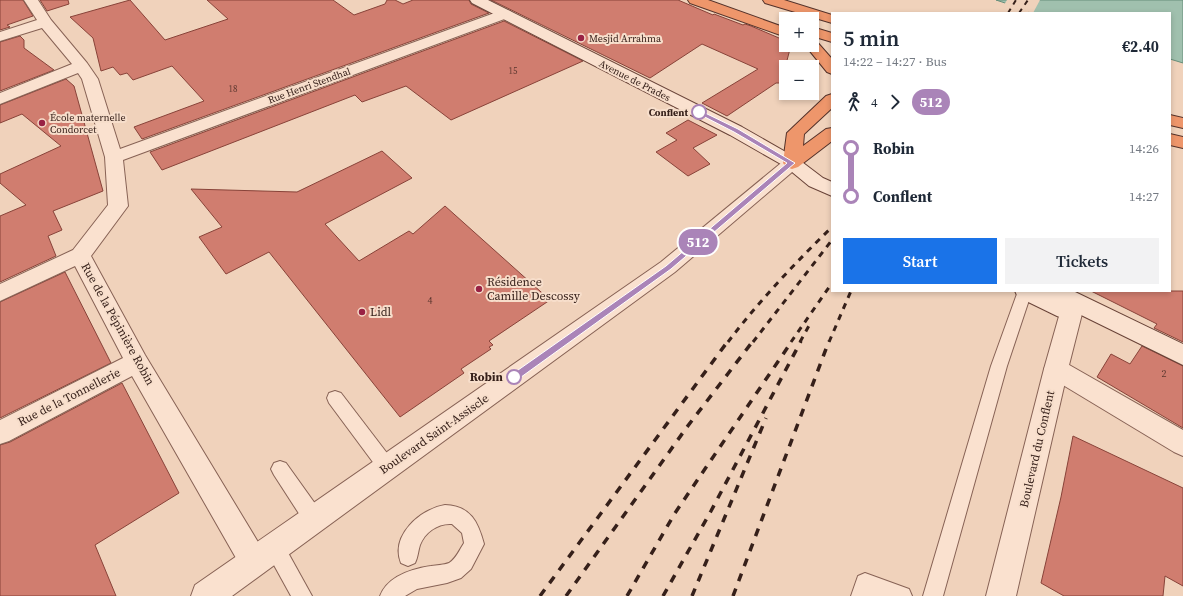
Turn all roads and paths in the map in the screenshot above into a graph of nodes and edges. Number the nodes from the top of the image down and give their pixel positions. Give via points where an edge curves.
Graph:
1 (31, 0) edge
2 (477, 0) edge
3 (695, 0) edge
4 (721, 0) edge
5 (770, 0) edge
6 (786, 0) edge
7 (505, 14) junction
8 (831, 16) edge
9 (831, 19) edge
10 (779, 21) edge
11 (45, 22) junction
12 (779, 30) edge
13 (819, 33) edge
14 (0, 37) edge
15 (831, 38) edge
16 (818, 52) edge
17 (82, 66) junction
18 (831, 68) edge
19 (0, 99) edge
20 (831, 100) edge
21 (1171, 120) edge
22 (1183, 123) edge
23 (831, 134) edge
24 (1171, 139) edge
25 (1183, 142) edge
26 (114, 157) junction
27 (792, 163) junction
28 (831, 177) edge
29 (831, 190) edge
30 (80, 254) junction
31 (1025, 292) edge
32 (1029, 292) edge
33 (0, 293) edge
34 (1066, 302) edge
35 (1183, 355) edge
36 (137, 362) junction
37 (1056, 369) junction
38 (335, 398) dead end
39 (0, 433) edge
40 (1183, 444) edge
41 (387, 467) junction
42 (280, 469) dead end
43 (314, 519) junction
44 (274, 547) junction
45 (408, 556) dead end
46 (254, 562) junction
47 (206, 596) edge
48 (302, 596) edge
49 (390, 596) edge
50 (861, 596) edge
51 (902, 596) edge
52 (933, 596) edge
53 (1001, 596) edge

1 - 11 street, Rue de la Pépinière Robin
2 - 7 street, Avenue de Prades
3 - 12 highway
4 - 10 highway
5 - 9 highway
6 - 8 highway
7 - 26 street, Rue Henri Stendhal
7 - 27 street, Avenue de Prades via 732,128
11 - 14 street
11 - 17 street, Rue de la Pépinière Robin
13 - 15 highway
16 - 18 highway
17 - 19 street
17 - 26 street, Rue de la Pépinière Robin via 90,79
20 - 27 highway via 796,133
21 - 22 highway
23 - 27 highway
24 - 25 highway
26 - 30 street, Rue de la Pépinière Robin via 118,206
27 - 28 street
27 - 29 street via 816,182
27 - 41 street, Boulevard Saint-Assiscle via 668,268
30 - 33 street
30 - 36 street, Rue de la Pépinière Robin
31 - 52 lane via 999,366
32 - 34 street
34 - 35 street
34 - 37 street, Boulevard du Conflent
36 - 39 street, Rue de la Tonnellerie
36 - 46 street, Rue de la Pépinière Robin
37 - 40 street
37 - 53 street, Boulevard du Conflent
38 - 41 lane
41 - 43 street, Boulevard Saint-Assiscle
42 - 43 lane
43 - 44 street, Boulevard Saint-Assiscle
44 - 46 street, Boulevard Saint-Assiscle
44 - 48 lane
45 - 49 lane via 408,546 412,537 424,524 442,515 456,515 470,528 474,544 456,570 414,578
46 - 47 street, Boulevard Saint-Assiscle
50 - 51 lane via 865,583

